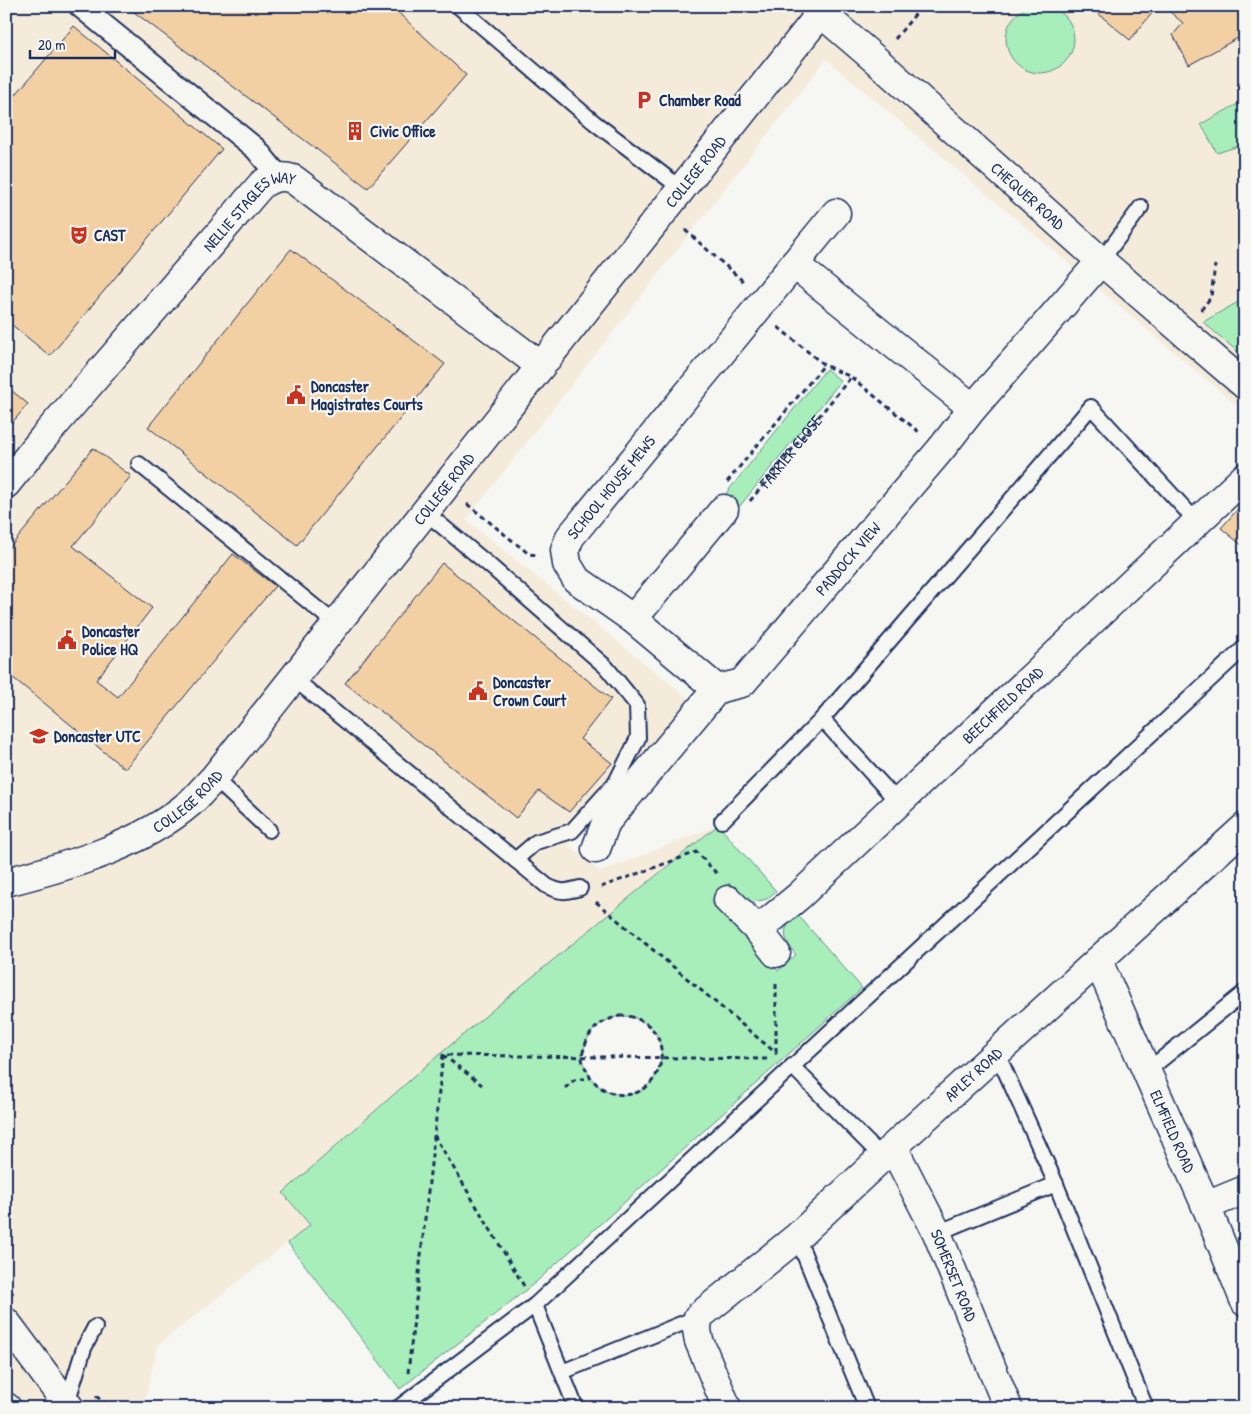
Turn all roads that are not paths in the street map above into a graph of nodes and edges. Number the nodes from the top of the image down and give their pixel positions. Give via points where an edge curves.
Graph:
1 (80, 6) edge
2 (458, 6) edge
3 (817, 10) edge
4 (278, 176) junction
5 (682, 189) junction
6 (1141, 207) dead end
7 (836, 212) dead end
8 (1101, 261) junction
9 (794, 264) junction
10 (541, 366) junction
11 (1245, 385) edge
12 (973, 408) junction
13 (139, 464) dead end
14 (1245, 477) edge
15 (6, 484) edge
16 (724, 509) road end
17 (425, 512) junction
18 (1197, 522) junction
19 (633, 619) junction
20 (336, 624) junction
21 (1245, 647) edge
22 (293, 678) junction
23 (717, 689) junction
24 (822, 719) junction
25 (214, 778) junction
26 (898, 802) junction
27 (722, 821) dead end
28 (1245, 828) edge
29 (269, 830) dead end
30 (596, 849) dead end
31 (515, 860) junction
32 (6, 882) edge
33 (580, 888) road end
34 (728, 900) road end
35 (758, 930) junction
36 (776, 953) road end
37 (1098, 962) junction
38 (1243, 997) edge
39 (997, 1053) junction
40 (788, 1063) junction
41 (1147, 1072) junction
42 (888, 1152) junction
43 (1056, 1184) junction
44 (1245, 1190) edge
45 (1206, 1206) junction
46 (937, 1233) junction
47 (797, 1237) junction
48 (1245, 1302) edge
49 (535, 1305) junction
50 (698, 1318) junction
51 (6, 1322) edge
52 (95, 1327) dead end
53 (562, 1372) junction
54 (68, 1406) edge
55 (402, 1406) edge
56 (576, 1408) edge
57 (727, 1408) edge
58 (866, 1408) edge
59 (1008, 1408) edge
60 (1146, 1408) edge

1 - 4 street via 256,148
2 - 5 lane via 595,123
3 - 5 main road, COLLEGE ROAD
3 - 8 main road, CHEQUER ROAD
4 - 10 main road, NELLIE STAGLES WAY via 293,179
4 - 15 main road, NELLIE STAGLES WAY via 262,184
5 - 10 main road, COLLEGE ROAD
6 - 8 lane
7 - 9 main road, SCHOOL HOUSE MEWS
8 - 11 main road, CHEQUER ROAD
8 - 12 main road, PADDOCK VIEW
9 - 12 main road
9 - 19 main road, SCHOOL HOUSE MEWS via 570,537 565,550 567,564 576,579
10 - 17 main road, COLLEGE ROAD
12 - 23 main road, PADDOCK VIEW via 742,683
13 - 20 lane
14 - 18 main road, BEECHFIELD ROAD
16 - 19 main road
17 - 20 main road, COLLEGE ROAD
17 - 31 lane via 606,667 638,706 638,738 616,782 572,831 536,842
18 - 24 lane via 1091,407
18 - 26 main road, BEECHFIELD ROAD
19 - 23 main road, SCHOOL HOUSE MEWS
20 - 22 main road, COLLEGE ROAD
21 - 40 lane
22 - 25 main road, COLLEGE ROAD
22 - 31 lane
23 - 30 main road via 606,822
24 - 26 lane
24 - 27 lane
25 - 29 lane
25 - 32 main road, COLLEGE ROAD via 189,803 157,827 106,852
26 - 35 main road, BEECHFIELD ROAD via 799,896
28 - 37 main road, APLEY ROAD
31 - 33 lane via 558,891
34 - 35 main road
35 - 36 main road
37 - 39 main road, APLEY ROAD
37 - 41 main road, ELMFIELD ROAD
38 - 41 lane
39 - 42 main road, APLEY ROAD
39 - 43 lane
40 - 42 lane
40 - 49 lane
41 - 45 main road, ELMFIELD ROAD
42 - 46 main road, SOMERSET ROAD
42 - 47 main road, APLEY ROAD
43 - 46 lane
43 - 60 lane
44 - 45 main road
45 - 48 main road, ELMFIELD ROAD
46 - 59 main road, SOMERSET ROAD
47 - 50 main road, APLEY ROAD
47 - 58 lane
49 - 53 lane
49 - 55 lane
50 - 53 lane
50 - 57 main road via 699,1341
51 - 54 main road
52 - 54 lane via 84,1348
53 - 56 lane

